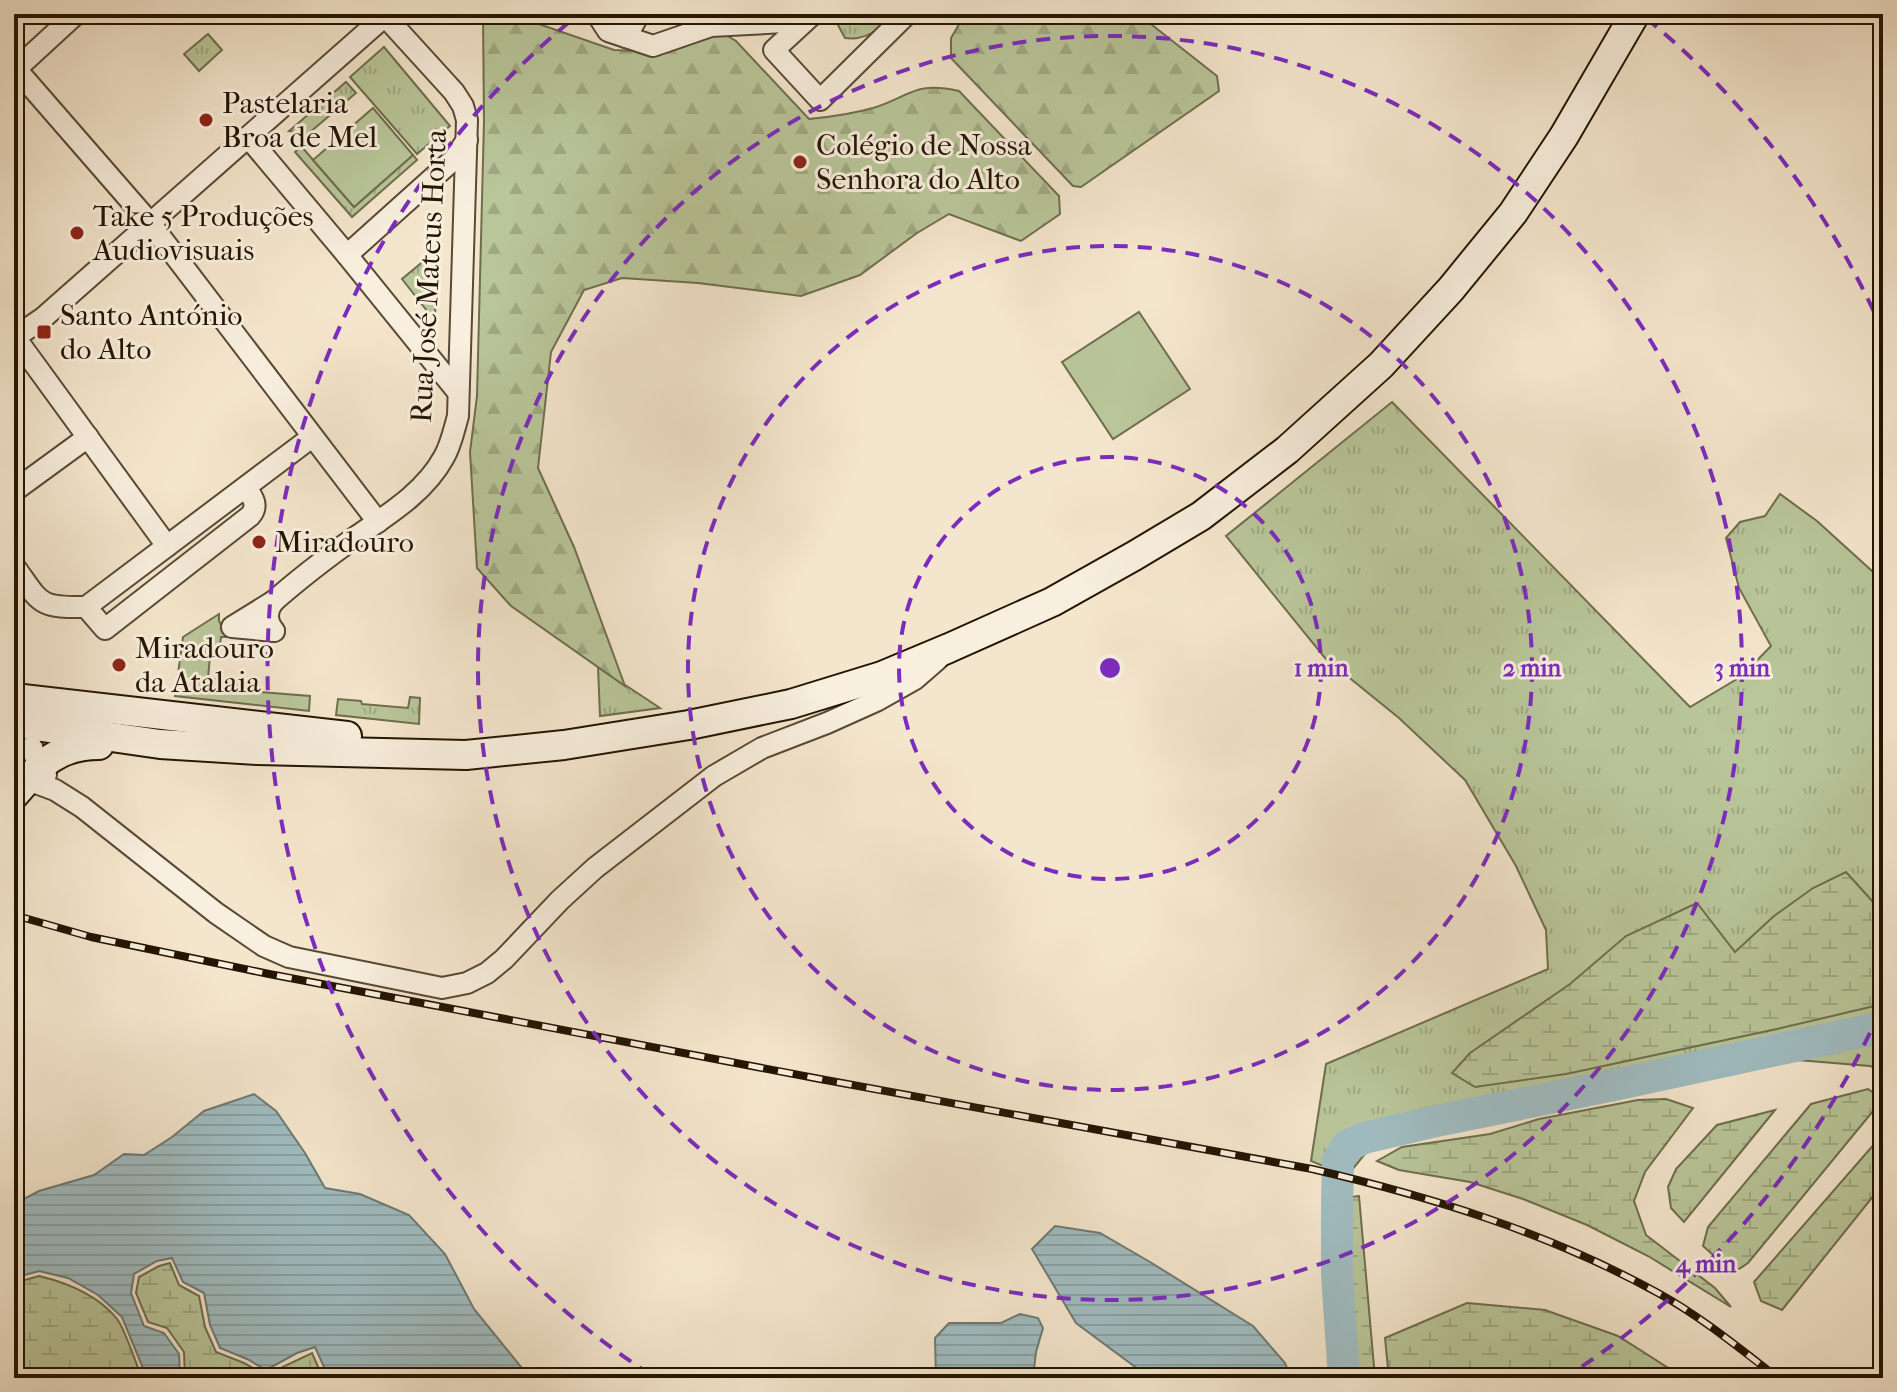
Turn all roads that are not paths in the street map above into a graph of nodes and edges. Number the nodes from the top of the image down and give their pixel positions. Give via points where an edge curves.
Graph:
1 (76, 14) edge
2 (597, 14) edge
3 (639, 14) edge
4 (907, 14) edge
5 (1635, 14) edge
6 (384, 15) edge
7 (809, 18) edge
8 (626, 37) junction
9 (15, 70) edge
10 (248, 137) junction
11 (467, 140) junction
12 (441, 171) junction
13 (465, 181) junction
14 (150, 223) junction
15 (347, 255) junction
16 (14, 337) edge
17 (457, 391) junction
18 (88, 437) junction
19 (312, 437) junction
20 (246, 488) junction
21 (14, 491) edge
22 (378, 522) junction
23 (167, 546) junction
24 (14, 566) edge
25 (274, 601) junction
26 (86, 607) junction
27 (949, 648) junction
28 (270, 727) junction
29 (564, 745) junction
30 (19, 747) edge
31 (222, 748) junction

1 - 9 street
2 - 8 street via 608,31
3 - 8 street
4 - 7 street via 820,100 774,50
5 - 27 main road via 1513,213 1381,365 1287,450 1201,516 1052,602
6 - 10 street
6 - 11 street, Rua José Mateus Horta via 458,99 467,120
7 - 8 street via 711,26 653,46
9 - 14 street
10 - 14 street
10 - 15 street
11 - 12 street
11 - 13 street, Rua José Mateus Horta
12 - 13 street via 454,172
12 - 15 street
13 - 17 street, Rua José Mateus Horta
14 - 16 street via 43,318
14 - 19 street
15 - 17 street
16 - 18 street
17 - 22 street, Rua José Mateus Horta via 458,416 443,459 406,501
18 - 21 street
18 - 23 street
19 - 20 street
19 - 22 street
20 - 23 street
20 - 26 street via 255,502 250,516 105,629
22 - 25 street, Rua José Mateus Horta
23 - 26 street
24 - 26 street via 43,603
25 - 25 street, Rua José Mateus Horta via 232,627 274,631 268,617
27 - 29 main road via 882,676 791,704
27 - 30 street via 915,679 876,701 762,748 714,776 595,868 487,973 442,988 289,957 264,946 55,790
28 - 29 main road via 414,743
28 - 30 main road via 178,727 57,711 29,716
28 - 30 main road via 49,702
29 - 31 main road via 466,755
30 - 31 main road
30 - 31 main road via 48,729

